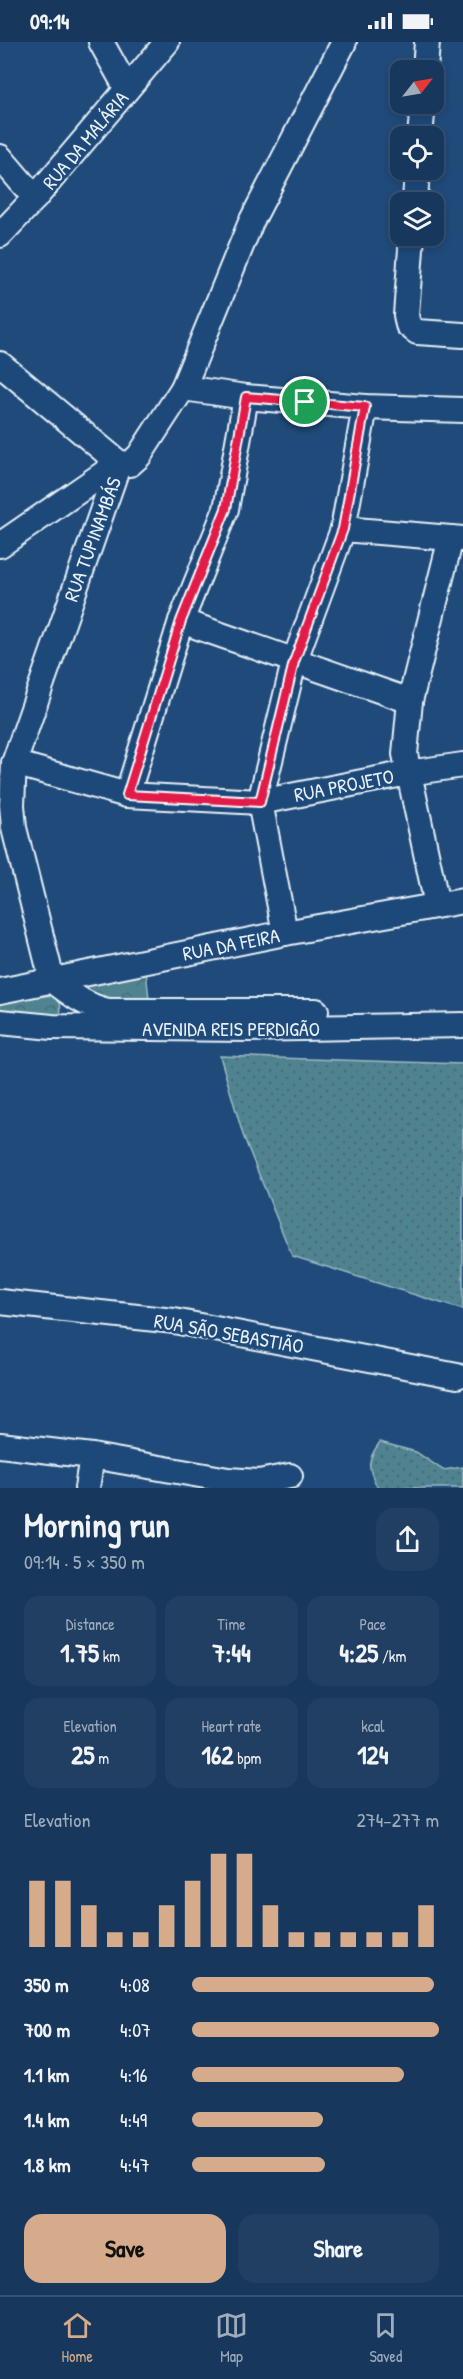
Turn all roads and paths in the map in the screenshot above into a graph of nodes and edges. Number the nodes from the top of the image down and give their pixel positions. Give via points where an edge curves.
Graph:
1 (101, 42) edge
2 (167, 42) edge
3 (344, 42) edge
4 (427, 42) edge
5 (426, 60) edge
6 (127, 89) junction
7 (0, 158) edge
8 (35, 198) junction
9 (0, 235) edge
10 (411, 246) edge
11 (463, 335) edge
12 (0, 364) edge
13 (183, 388) junction
14 (246, 397) junction
15 (365, 407) junction
16 (463, 410) edge
17 (119, 463) junction
18 (343, 529) junction
19 (457, 538) edge
20 (0, 545) edge
21 (181, 621) junction
22 (294, 662) junction
23 (410, 701) junction
24 (14, 763) junction
25 (463, 765) edge
26 (408, 773) junction
27 (127, 795) junction
28 (260, 802) junction
29 (463, 901) edge
30 (437, 905) junction
31 (285, 933) junction
32 (52, 980) junction
33 (0, 991) edge
34 (463, 1010) edge
35 (248, 1021) junction
36 (0, 1022) edge
37 (463, 1025) edge
38 (0, 1302) edge
39 (457, 1376) dead end
40 (0, 1445) edge
41 (92, 1456) junction
42 (290, 1476) dead end
43 (87, 1488) edge

1 - 6 street
2 - 6 street, RUA DA MALÁRIA
3 - 13 street, RUA TUPINAMBÁS via 251,222
4 - 5 street
6 - 8 street, RUA DA MALÁRIA
7 - 8 street
8 - 9 street, RUA DA MALÁRIA
10 - 11 street via 408,325 417,332
12 - 17 street
13 - 14 street
13 - 17 street, RUA TUPINAMBÁS via 139,456 130,464
14 - 15 street
14 - 21 street via 226,509
15 - 16 street
15 - 18 street
17 - 20 street
17 - 24 street, RUA TUPINAMBÁS
18 - 19 street
18 - 22 street
19 - 23 street
21 - 22 street
21 - 27 street
22 - 23 street
22 - 28 street
23 - 26 street via 405,754
24 - 27 street, RUA PROJETO
24 - 32 street, RUA TUPINAMBÁS via 14,828
25 - 26 street, RUA PROJETO
26 - 28 street, RUA PROJETO
26 - 30 street
27 - 28 street, RUA PROJETO
28 - 31 street
29 - 30 street, RUA DA FEIRA
30 - 31 street, RUA DA FEIRA
31 - 32 street, RUA DA FEIRA
32 - 33 street, RUA DA FEIRA
32 - 35 street, AVENIDA REIS PERDIGÃO via 97,1009
34 - 35 street, AVENIDA REIS PERDIGÃO
35 - 36 street, AVENIDA REIS PERDIGÃO via 52,1027
35 - 37 street, AVENIDA REIS PERDIGÃO
38 - 39 street, RUA SÃO SEBASTIÃO via 174,1321
40 - 41 street
41 - 42 street via 228,1480 259,1482
41 - 43 street

